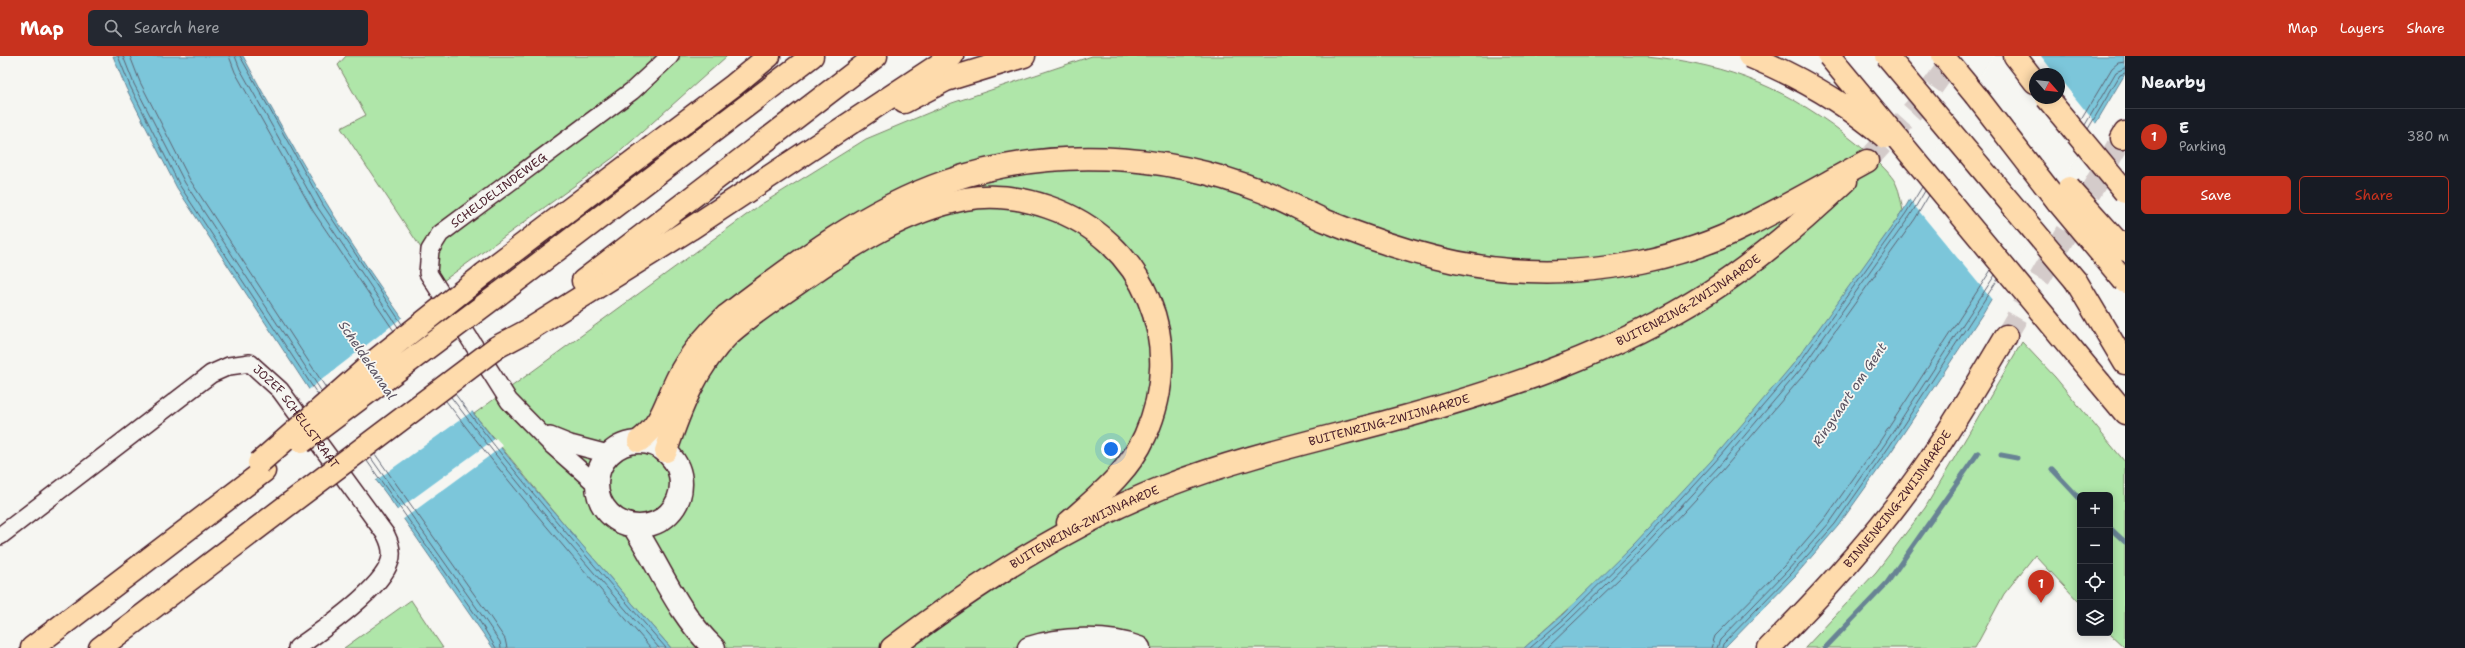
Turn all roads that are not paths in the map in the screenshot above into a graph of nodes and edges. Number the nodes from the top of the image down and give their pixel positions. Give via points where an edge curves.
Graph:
1 (670, 56) edge
2 (752, 56) edge
3 (769, 56) edge
4 (812, 56) edge
5 (876, 56) edge
6 (952, 56) edge
7 (1024, 56) edge
8 (1749, 56) edge
9 (1829, 56) edge
10 (1888, 56) edge
11 (1943, 56) edge
12 (2015, 56) edge
13 (2029, 74) edge
14 (1976, 96) junction
15 (2052, 104) edge
16 (816, 147) junction
17 (624, 169) junction
18 (1935, 183) junction
19 (2125, 192) edge
20 (2125, 250) edge
21 (2125, 282) edge
22 (525, 329) junction
23 (2006, 336) tunnel mouth
24 (2122, 351) edge
25 (490, 353) junction
26 (2125, 413) edge
27 (538, 432) junction
28 (639, 441) junction
29 (666, 451) junction
30 (608, 454) junction
31 (262, 467) junction
32 (596, 484) junction
33 (660, 521) junction
34 (634, 527) junction
35 (0, 536) edge
36 (1045, 544) junction
37 (660, 571) junction
38 (32, 648) edge
39 (100, 648) edge
40 (297, 648) edge
41 (714, 648) edge
42 (892, 648) edge
43 (1029, 648) edge
44 (1139, 648) edge
45 (1769, 648) edge

1 - 25 street, SCHELDELINDEWEG via 632,91 440,234 433,245 430,250 428,273
2 - 17 highway
3 - 17 highway
4 - 31 highway, bridge via 499,294
5 - 22 highway
6 - 16 highway
7 - 16 highway via 946,80
8 - 18 highway, bridge via 1819,90 1871,125
9 - 18 highway, bridge
10 - 24 highway, bridge via 2076,281
11 - 14 highway, bridge
12 - 13 highway
14 - 20 highway, bridge via 2069,188
14 - 21 highway, bridge
15 - 19 highway, bridge
16 - 22 highway
17 - 31 highway, bridge via 484,274 377,359
18 - 26 highway, bridge
22 - 25 highway
23 - 45 highway, BINNENRING-ZWIJNAARDE via 1968,402 1927,463 1876,529
25 - 27 street, SCHELDELINDEWEG via 510,401
25 - 39 highway, bridge
27 - 30 street
27 - 32 street, SCHELDELINDEWEG
28 - 29 main road via 653,444
28 - 30 main road via 617,447
28 - 36 highway, BUITENRING-ZWIJNAARDE via 660,421 690,356 707,334 726,316 856,224 902,200 945,182 988,170 1035,161 1079,158 1132,159 1178,166 1264,192 1375,240 1432,257 1526,271 1573,271 1619,266 1661,257 1702,244 1746,227 1867,161 1809,217 1726,280 1650,326 1584,357 1512,385 1226,464 1164,487 1096,517
29 - 33 main road via 675,462 682,488 671,513
29 - 36 highway via 696,378 729,334 830,261 887,225 925,210 965,199 999,197 1031,201 1064,212 1092,228 1116,248 1137,274 1160,331 1162,366 1157,403 1145,437 1133,458 1114,481
30 - 32 main road via 602,463
31 - 38 highway via 182,534
32 - 34 main road via 601,504 607,512 615,519
33 - 34 main road via 648,526
33 - 37 main road
34 - 37 main road
35 - 40 street, JOZEF SCHELLSTRAAT via 211,374 229,366 250,363 280,390 386,535 391,546 391,561 382,577 369,591
36 - 42 highway, BUITENRING-ZWIJNAARDE via 978,586
37 - 41 main road via 673,599 701,636
43 - 44 main road via 1042,644 1092,640

